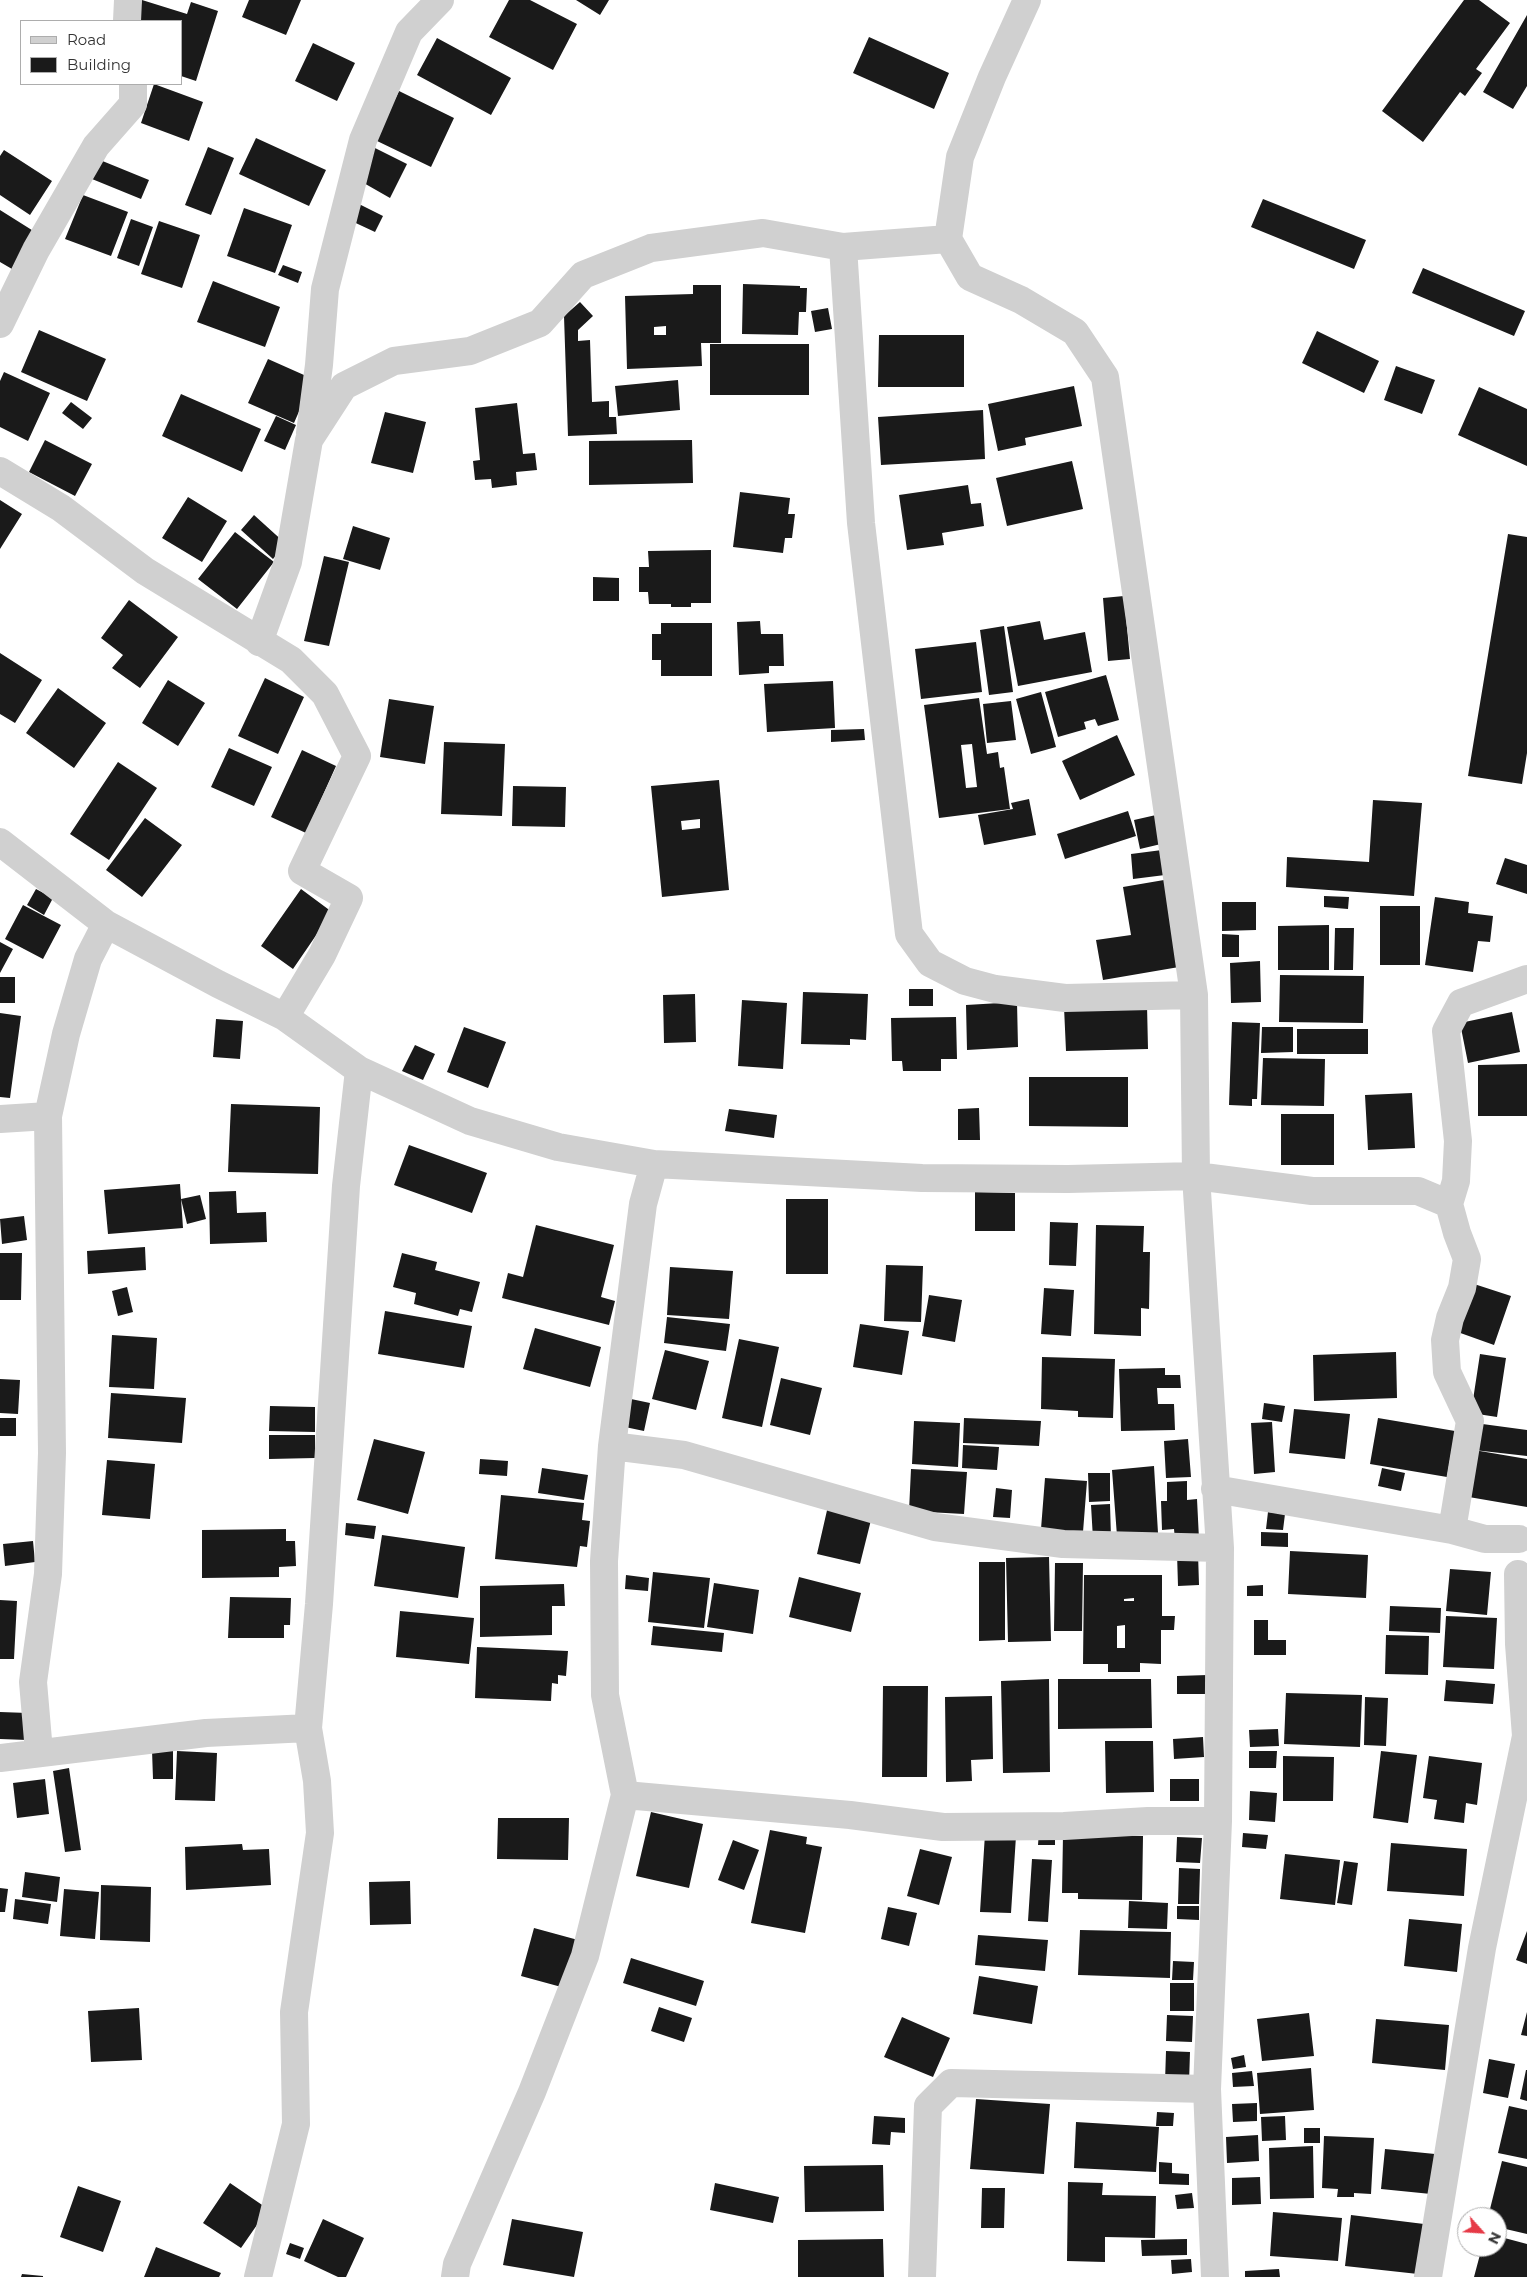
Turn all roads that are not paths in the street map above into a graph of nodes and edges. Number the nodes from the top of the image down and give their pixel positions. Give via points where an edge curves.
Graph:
1 (128, 0) edge
2 (440, 0) edge
3 (1027, 0) edge
4 (126, 20) edge
5 (133, 85) edge
6 (948, 239) junction
7 (843, 246) junction
8 (0, 324) edge
9 (309, 440) junction
10 (0, 471) edge
11 (259, 642) junction
12 (0, 842) edge
13 (106, 924) junction
14 (1527, 979) edge
15 (1194, 995) junction
16 (285, 1017) junction
17 (359, 1070) junction
18 (48, 1116) junction
19 (0, 1119) edge
20 (654, 1164) junction
21 (1196, 1176) junction
22 (1449, 1204) junction
23 (612, 1446) junction
24 (1215, 1490) junction
25 (1452, 1530) junction
26 (1523, 1537) edge
27 (1485, 1539) junction
28 (1220, 1548) junction
29 (1519, 1573) edge
30 (1527, 1616) edge
31 (1519, 1644) junction
32 (308, 1728) junction
33 (39, 1752) junction
34 (0, 1758) edge
35 (625, 1794) junction
36 (1218, 1821) junction
37 (1207, 2090) junction
38 (258, 2277) edge
39 (455, 2277) edge
40 (922, 2277) edge
41 (1215, 2277) edge
42 (1428, 2277) edge

1 - 4 street
2 - 9 street via 409,32 363,140 325,289
3 - 6 street via 960,157
5 - 8 street via 133,104 96,146 36,250
6 - 7 street
6 - 15 street via 970,277 1021,300 1075,332 1105,377
7 - 9 street via 763,233 651,248 583,275 540,323 470,351 394,361 344,386
7 - 15 street via 861,523 909,934 930,963 965,981 995,989 1065,998
9 - 11 street via 288,562
10 - 11 street via 61,508 145,571
11 - 16 street via 291,660 325,694 357,756 302,871 349,898 322,955
12 - 13 street
13 - 16 street
13 - 18 street via 88,959 66,1034
14 - 22 street via 1461,1003 1446,1031 1458,1141 1456,1181
15 - 21 street
16 - 17 street
17 - 20 street via 470,1121 558,1148
17 - 32 street via 346,1186
18 - 19 street
18 - 33 street via 52,1453 48,1574 33,1682
20 - 21 street via 922,1178
20 - 23 street via 643,1204
21 - 22 street via 1312,1192 1418,1192
21 - 24 street
22 - 25 street via 1467,1259 1462,1288 1445,1340 1447,1372 1470,1421
23 - 28 street via 684,1456 935,1527 1063,1544
23 - 35 street via 604,1561 605,1694
24 - 25 street
24 - 28 street
25 - 27 street
26 - 27 street
26 - 29 street via 1510,1551
27 - 29 street
28 - 36 street
29 - 31 street
30 - 31 street
31 - 42 street via 1526,1736 1482,1948
32 - 33 street via 206,1733
32 - 38 street via 317,1781 320,1834 294,2012 296,2124
33 - 34 street
35 - 36 street via 943,1827
35 - 39 street via 585,1956 532,2092 457,2264
36 - 37 street
37 - 40 street via 951,2083 928,2106
37 - 41 street

